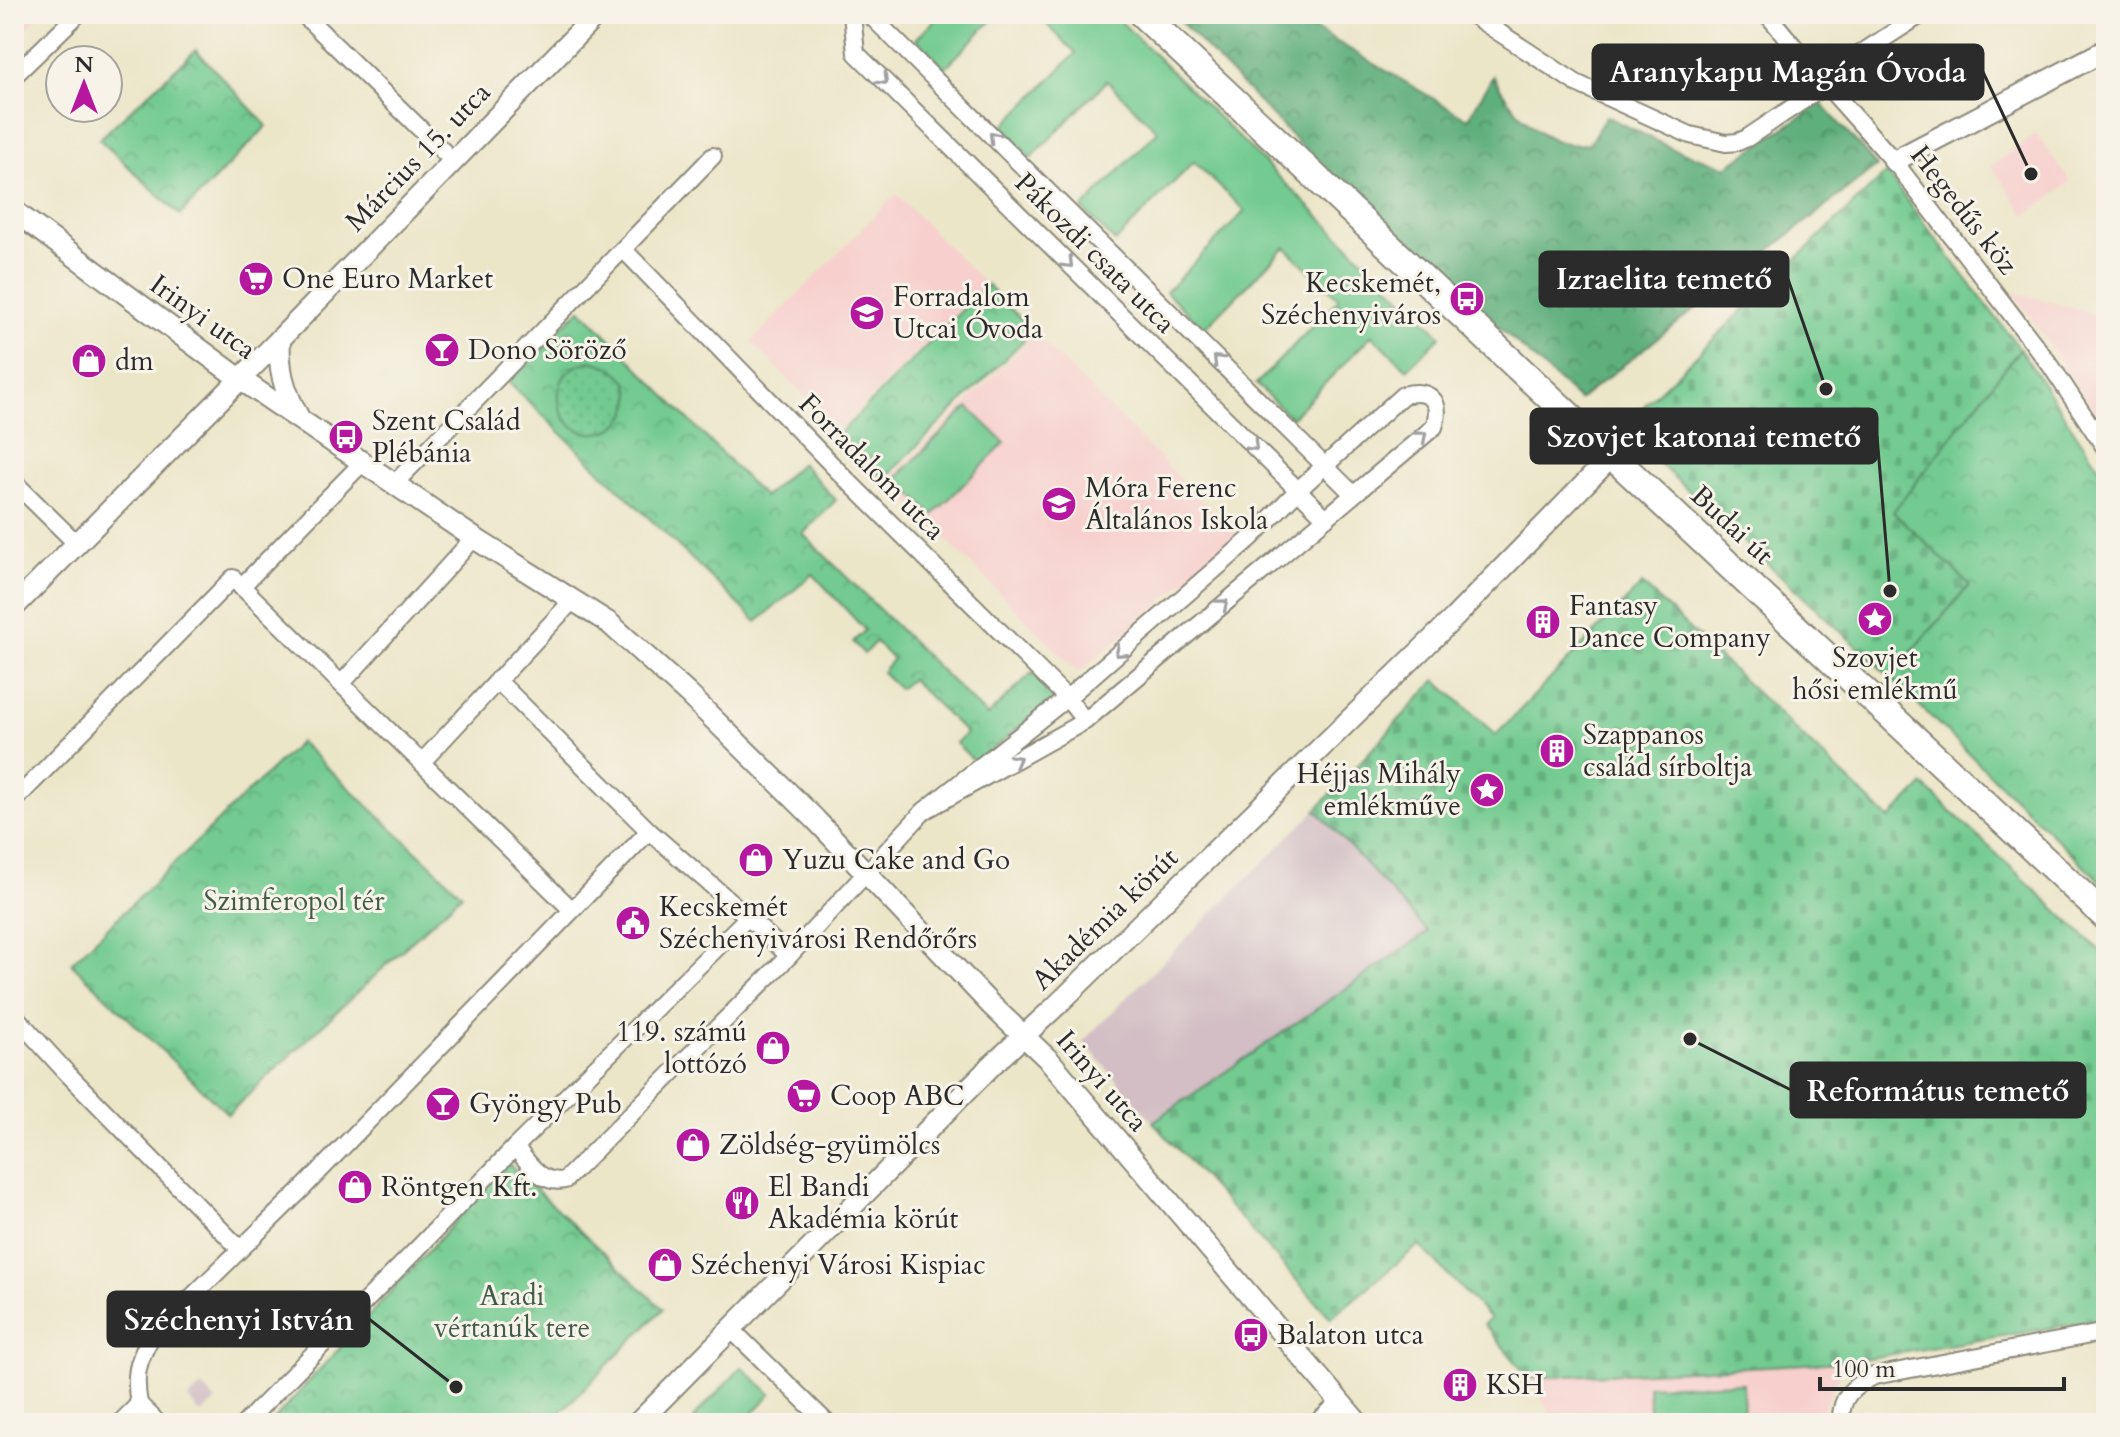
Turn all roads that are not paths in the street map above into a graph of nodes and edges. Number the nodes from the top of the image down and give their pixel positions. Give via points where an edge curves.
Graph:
1 (78, 14) edge
2 (303, 14) edge
3 (597, 14) edge
4 (852, 14) edge
5 (869, 14) edge
6 (1142, 14) edge
7 (1471, 14) edge
8 (1767, 14) edge
9 (1922, 14) edge
10 (2106, 50) edge
11 (14, 76) edge
12 (1823, 82) junction
13 (713, 156) dead end
14 (453, 161) junction
15 (1894, 161) junction
16 (14, 211) edge
17 (623, 249) junction
18 (280, 339) junction
19 (240, 379) junction
20 (300, 419) junction
21 (2106, 449) edge
22 (1612, 456) junction
23 (363, 462) junction
24 (1326, 466) junction
25 (14, 482) edge
26 (394, 484) junction
27 (1298, 490) junction
28 (1353, 494) junction
29 (1326, 518) junction
30 (474, 538) junction
31 (76, 543) junction
32 (241, 587) junction
33 (573, 600) junction
34 (14, 607) edge
35 (497, 680) junction
36 (342, 683) junction
37 (1067, 698) junction
38 (1085, 721) junction
39 (422, 762) junction
40 (14, 801) edge
41 (924, 811) junction
42 (649, 831) junction
43 (867, 874) junction
44 (572, 910) junction
45 (748, 917) junction
46 (2106, 917) edge
47 (789, 956) junction
48 (14, 1015) edge
49 (1023, 1035) junction
50 (515, 1147) junction
51 (240, 1249) junction
52 (732, 1330) junction
53 (2106, 1332) edge
54 (1340, 1402) junction
55 (139, 1404) junction
56 (120, 1423) edge
57 (158, 1423) edge
58 (245, 1423) edge
59 (638, 1423) edge
60 (827, 1423) edge
61 (1317, 1423) edge
62 (1358, 1423) edge
63 (1841, 1423) edge

1 - 11 street
2 - 14 street
3 - 14 street, Március 15. utca
4 -> 27 street, Pákozdi csata utca via 856,53
24 -> 5 street, Pákozdi csata utca
6 - 22 main road, Budai út
7 - 12 street via 1576,83 1711,141 1742,141
8 - 12 street, Hegedűs köz
9 - 12 street
10 - 15 street
12 - 15 street, Hegedűs köz
13 - 17 street
14 - 18 street, Március 15. utca
15 - 21 street, Hegedűs köz via 2051,366
16 - 19 street, Irinyi utca
17 - 26 street
17 - 37 street, Forradalom utca
18 - 19 street, Március 15. utca
18 - 20 street via 281,376
19 - 20 street, Irinyi utca
19 - 31 street, Március 15. utca
20 - 23 street, Irinyi utca
22 - 46 main road, Budai út
22 - 49 street, Akadémia körút via 1454,618
23 - 26 street, Irinyi utca
23 - 32 street
24 - 27 street
24 - 28 street, Pákozdi csata utca
28 -> 24 street via 1434,427 1433,398 1422,392 1403,395
25 - 31 street
26 - 30 street, Irinyi utca
27 - 29 street, Pákozdi csata utca
27 -> 37 street via 1251,538
28 - 29 street
38 -> 29 street
30 - 33 street, Irinyi utca
30 - 36 street
31 - 34 street, Március 15. utca
32 - 36 street
32 - 40 street via 233,578
33 - 35 street
33 - 43 street, Irinyi utca via 609,623 688,694
35 - 39 street
35 - 42 street
36 - 39 street
37 - 38 street, Forradalom utca
37 - 41 street
41 -> 38 street
39 - 44 street
41 - 43 street
42 - 44 street
42 - 45 street
43 - 47 street
43 - 49 street, Irinyi utca
44 - 51 street
45 - 47 street
45 - 50 street
47 - 50 street via 565,1180 545,1180
48 - 51 street
49 - 52 street, Akadémia körút
49 - 54 street, Irinyi utca
50 - 58 street
51 - 55 street via 151,1337 139,1358
52 - 59 street, Akadémia körút
52 - 60 street
53 - 63 street via 1874,1376 1855,1385 1843,1403
54 - 61 street
54 - 62 street, Irinyi utca
55 - 56 street
55 - 57 street

